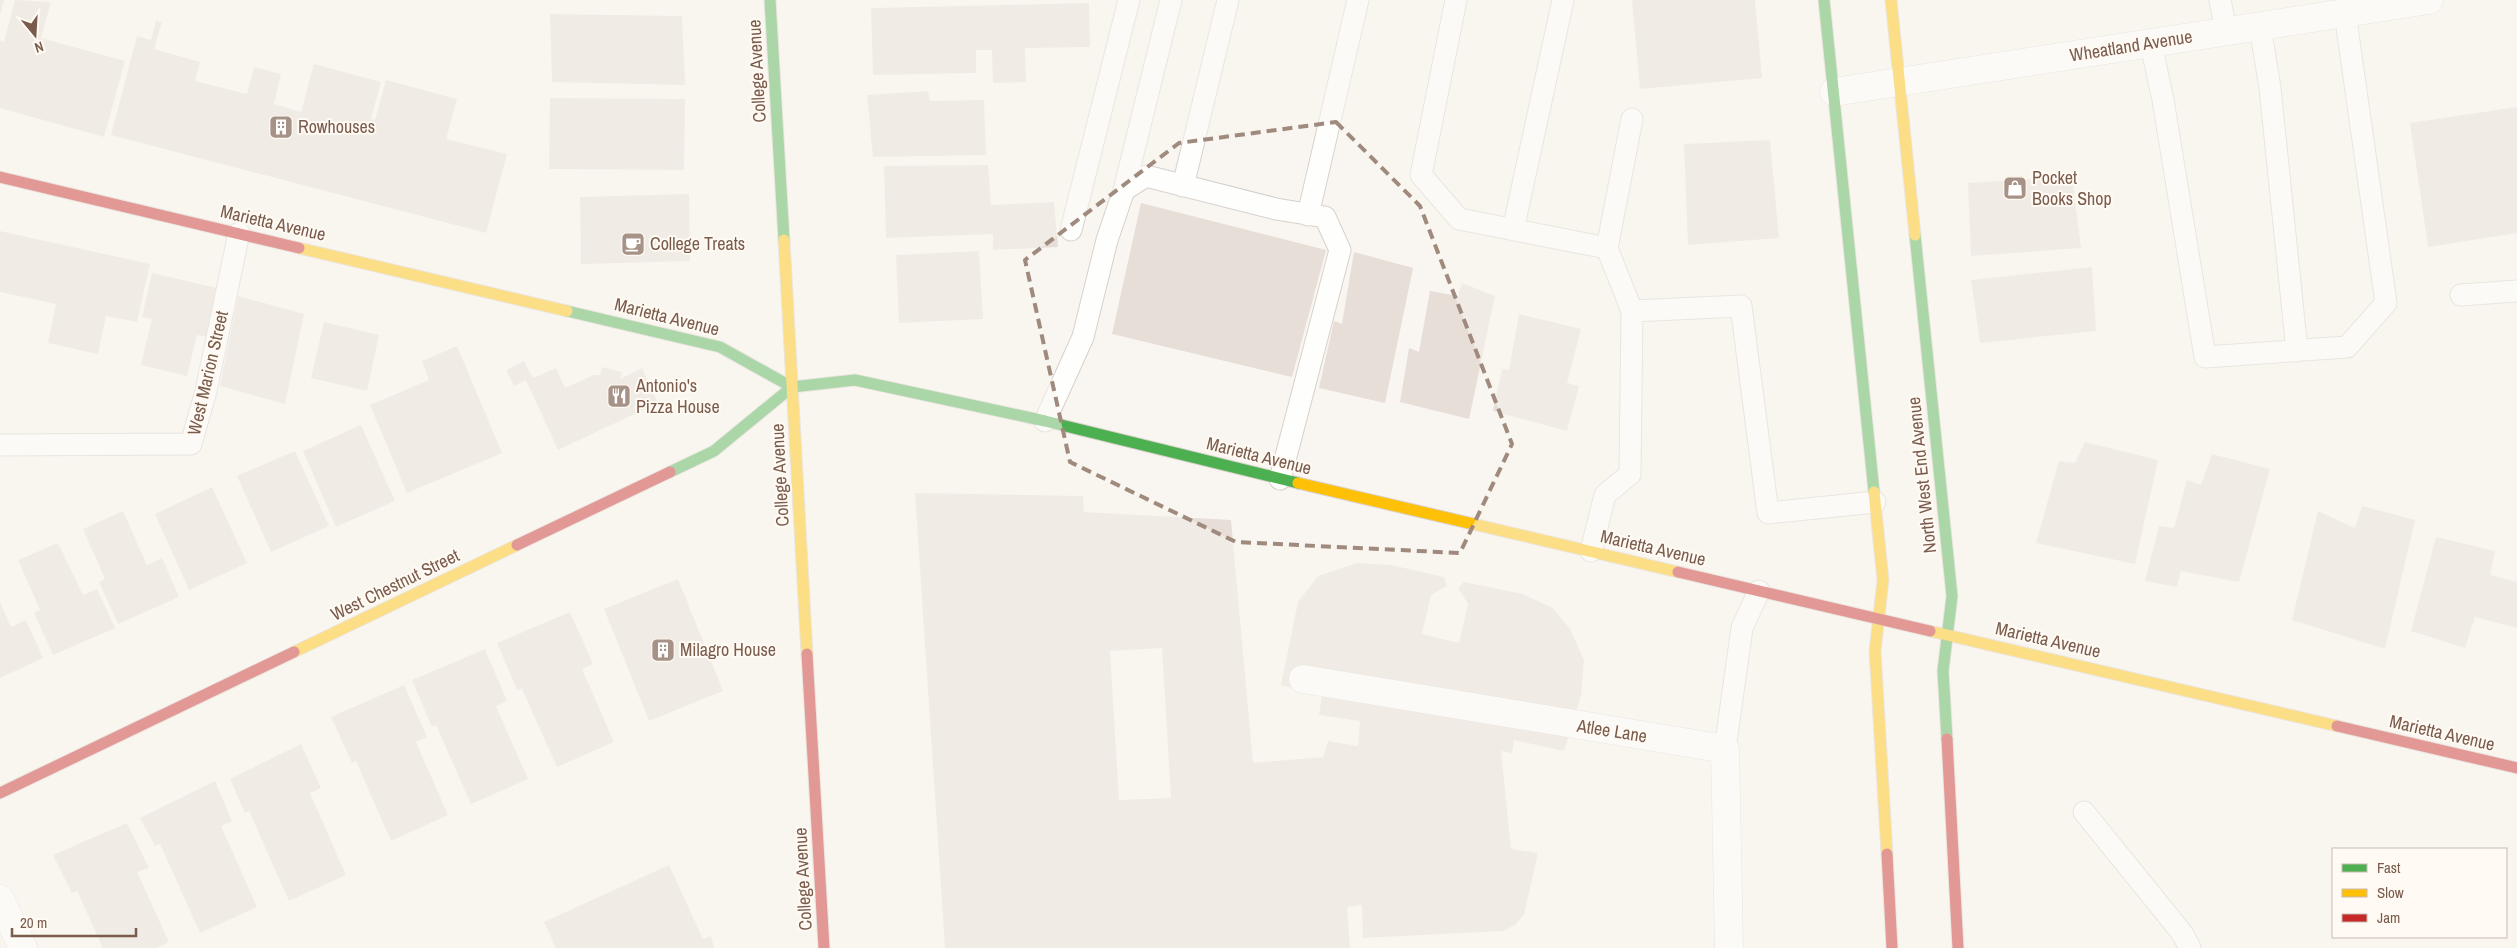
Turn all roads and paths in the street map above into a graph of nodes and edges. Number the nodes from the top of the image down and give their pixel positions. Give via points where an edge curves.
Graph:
1 (770, 0) edge
2 (1129, 0) edge
3 (1170, 0) edge
4 (1228, 0) edge
5 (1358, 0) edge
6 (1456, 0) edge
7 (1563, 0) edge
8 (1824, 0) edge
9 (1891, 0) edge
10 (2220, 0) edge
11 (2429, 0) edge
12 (2345, 13) junction
13 (2260, 26) junction
14 (2226, 31) junction
15 (2151, 44) junction
16 (1900, 82) junction
17 (1834, 92) junction
18 (1632, 119) dead end
19 (0, 177) edge
20 (1183, 186) junction
21 (1124, 190) junction
22 (1308, 215) junction
23 (1071, 230) dead end
24 (1513, 230) junction
25 (239, 233) junction
26 (1607, 248) junction
27 (2517, 291) edge
28 (2460, 296) dead end
29 (1632, 311) junction
30 (2297, 351) junction
31 (792, 387) junction
32 (1045, 421) junction
33 (0, 446) edge
34 (1280, 479) junction
35 (1875, 502) junction
36 (1590, 551) junction
37 (1759, 591) junction
38 (1878, 619) junction
39 (1946, 635) junction
40 (1303, 679) dead end
41 (1725, 750) junction
42 (2517, 768) edge
43 (0, 793) edge
44 (2084, 812) dead end
45 (0, 899) edge
46 (23, 948) edge
47 (824, 948) edge
48 (1729, 948) edge
49 (1892, 948) edge
50 (1958, 948) edge
51 (2190, 948) edge

1 - 31 main road, College Avenue
2 - 23 lane
3 - 21 lane
4 - 20 lane
5 - 22 lane
6 - 24 lane via 1421,175 1459,219
7 - 24 lane
8 - 17 main road
9 - 16 main road, North West End Avenue
10 - 14 lane
11 - 12 street, Wheatland Avenue
12 - 13 street, Wheatland Avenue
12 - 30 lane via 2386,303 2346,347
13 - 14 street, Wheatland Avenue
13 - 30 lane via 2270,88
14 - 15 street, Wheatland Avenue
15 - 16 street, Wheatland Avenue
15 - 30 lane via 2205,357
16 - 17 street, Wheatland Avenue
16 - 39 main road, North West End Avenue via 1952,596
17 - 35 main road
18 - 26 lane
19 - 25 main road, Marietta Avenue
20 - 21 lane via 1146,176
20 - 22 lane
21 - 32 lane via 1107,240 1084,337
22 - 34 lane via 1324,217 1340,250
24 - 26 lane
25 - 31 main road, Marietta Avenue via 720,347
25 - 33 lane, West Marion Street via 206,391 191,444
26 - 29 lane
27 - 28 lane
29 - 35 lane via 1741,306 1768,513
29 - 36 lane via 1630,474 1605,495
31 - 32 main road, Marietta Avenue via 855,380
31 - 43 main road, West Chestnut Street via 714,451
31 - 47 main road, College Avenue
32 - 34 main road, Marietta Avenue
34 - 36 main road, Marietta Avenue
35 - 38 main road via 1883,580
36 - 37 main road, Marietta Avenue
37 - 38 main road, Marietta Avenue
37 - 41 lane via 1742,628
38 - 39 main road, Marietta Avenue
38 - 49 main road via 1875,651
39 - 42 main road, Marietta Avenue
39 - 50 main road, North West End Avenue via 1943,671
40 - 41 street, Atlee Lane
41 - 48 street
44 - 51 lane via 2182,933
45 - 46 street

